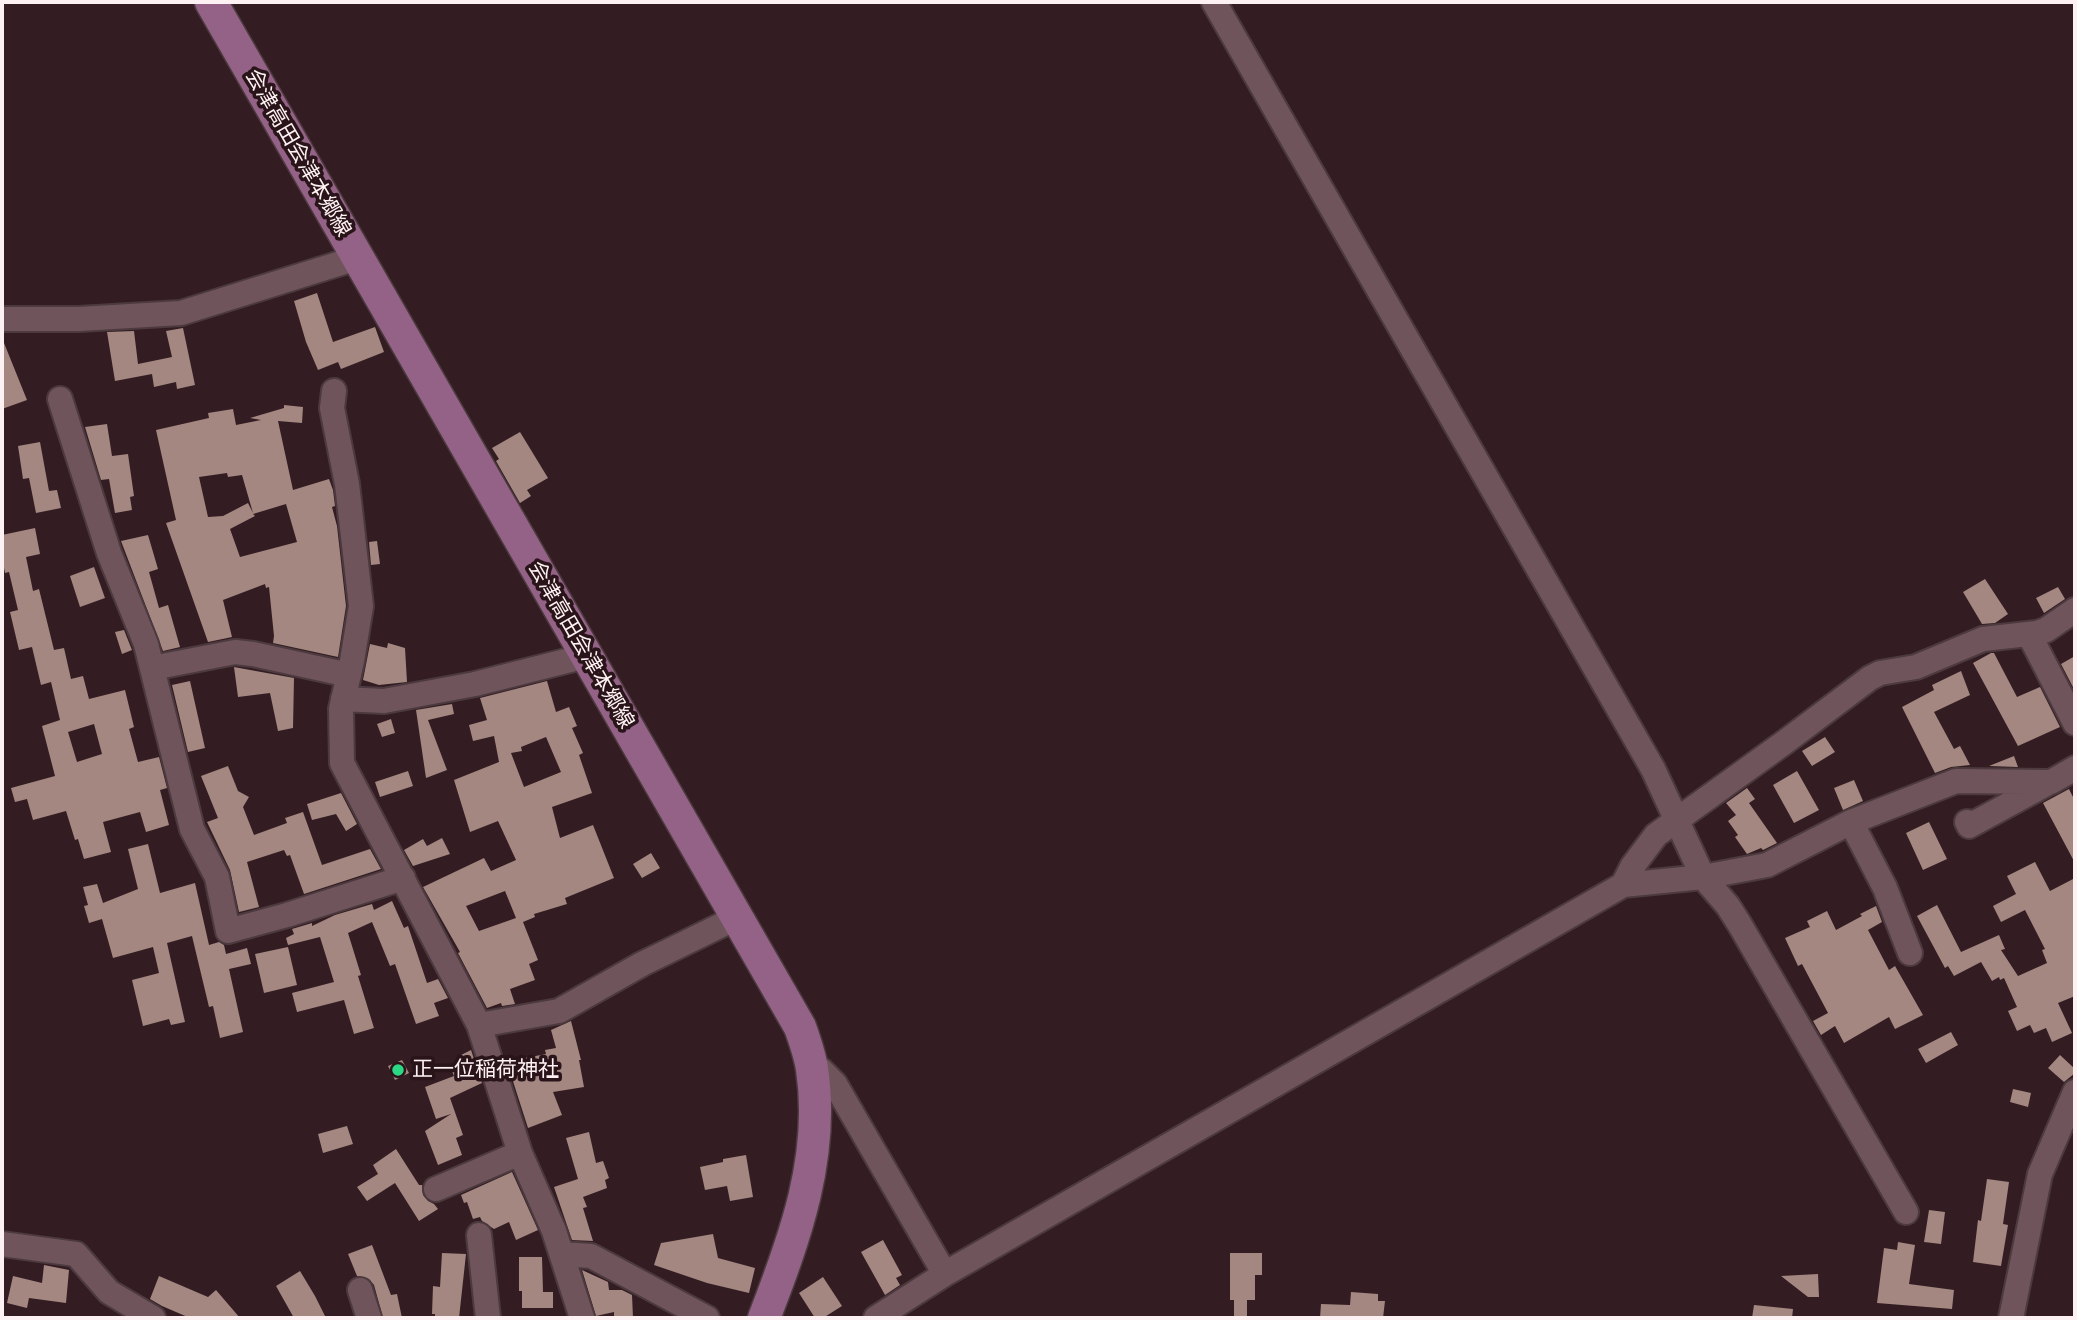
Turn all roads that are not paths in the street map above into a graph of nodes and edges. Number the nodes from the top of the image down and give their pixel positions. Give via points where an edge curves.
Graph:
1 (211, 2) edge
2 (1214, 2) edge
3 (357, 258) junction
4 (2, 319) edge
5 (334, 391) dead end
6 (60, 399) dead end
7 (2075, 610) edge
8 (2029, 634) junction
9 (584, 651) junction
10 (152, 668) junction
11 (349, 675) junction
12 (343, 699) junction
13 (2075, 723) edge
14 (2075, 768) edge
15 (2051, 782) junction
16 (1676, 821) junction
17 (1851, 822) junction
18 (1967, 822) dead end
19 (1703, 877) junction
20 (402, 878) junction
21 (1623, 885) junction
22 (738, 917) junction
23 (1910, 953) dead end
24 (480, 1025) junction
25 (812, 1066) junction
26 (2075, 1092) edge
27 (520, 1153) junction
28 (436, 1189) dead end
29 (1906, 1212) dead end
30 (479, 1235) dead end
31 (2, 1244) edge
32 (562, 1254) junction
33 (948, 1272) junction
34 (360, 1290) dead end
35 (153, 1318) edge
36 (369, 1318) edge
37 (488, 1318) edge
38 (582, 1318) edge
39 (707, 1318) edge
40 (764, 1318) edge
41 (876, 1318) edge
42 (2011, 1318) edge

1 - 3 main road, 会津高田会津本郷線
2 - 16 street via 1653,769
3 - 4 street via 181,313
3 - 9 main road, 会津高田会津本郷線
5 - 11 street via 332,408 347,485 361,606
6 - 10 street
7 - 8 street via 2046,630
8 - 13 street
8 - 16 street via 1983,639 1916,667 1870,678
9 - 12 street via 574,659 475,684 384,701
9 - 22 main road, 会津高田会津本郷線
10 - 11 street via 235,652
10 - 20 street via 192,829 217,877 228,931
11 - 12 street
12 - 20 street via 342,763
14 - 15 street
15 - 17 street via 1955,781
15 - 18 street via 1969,826
16 - 19 street
16 - 21 street via 1656,835
17 - 19 street via 1766,865
17 - 23 street via 1885,888
19 - 21 street
19 - 29 street via 1740,925
20 - 24 street
21 - 33 street
22 - 24 street via 559,1011
22 - 25 main road, 会津高田会津本郷線 via 800,1027
24 - 27 street
25 - 33 street via 835,1084 939,1264
25 - 40 main road, 会津高田会津本郷線 via 814,1156 794,1235
26 - 42 street via 2040,1174
27 - 28 street
27 - 32 street
30 - 37 street
31 - 35 street via 76,1254 108,1292
32 - 38 street
32 - 39 street via 591,1256
33 - 41 street
34 - 36 street

